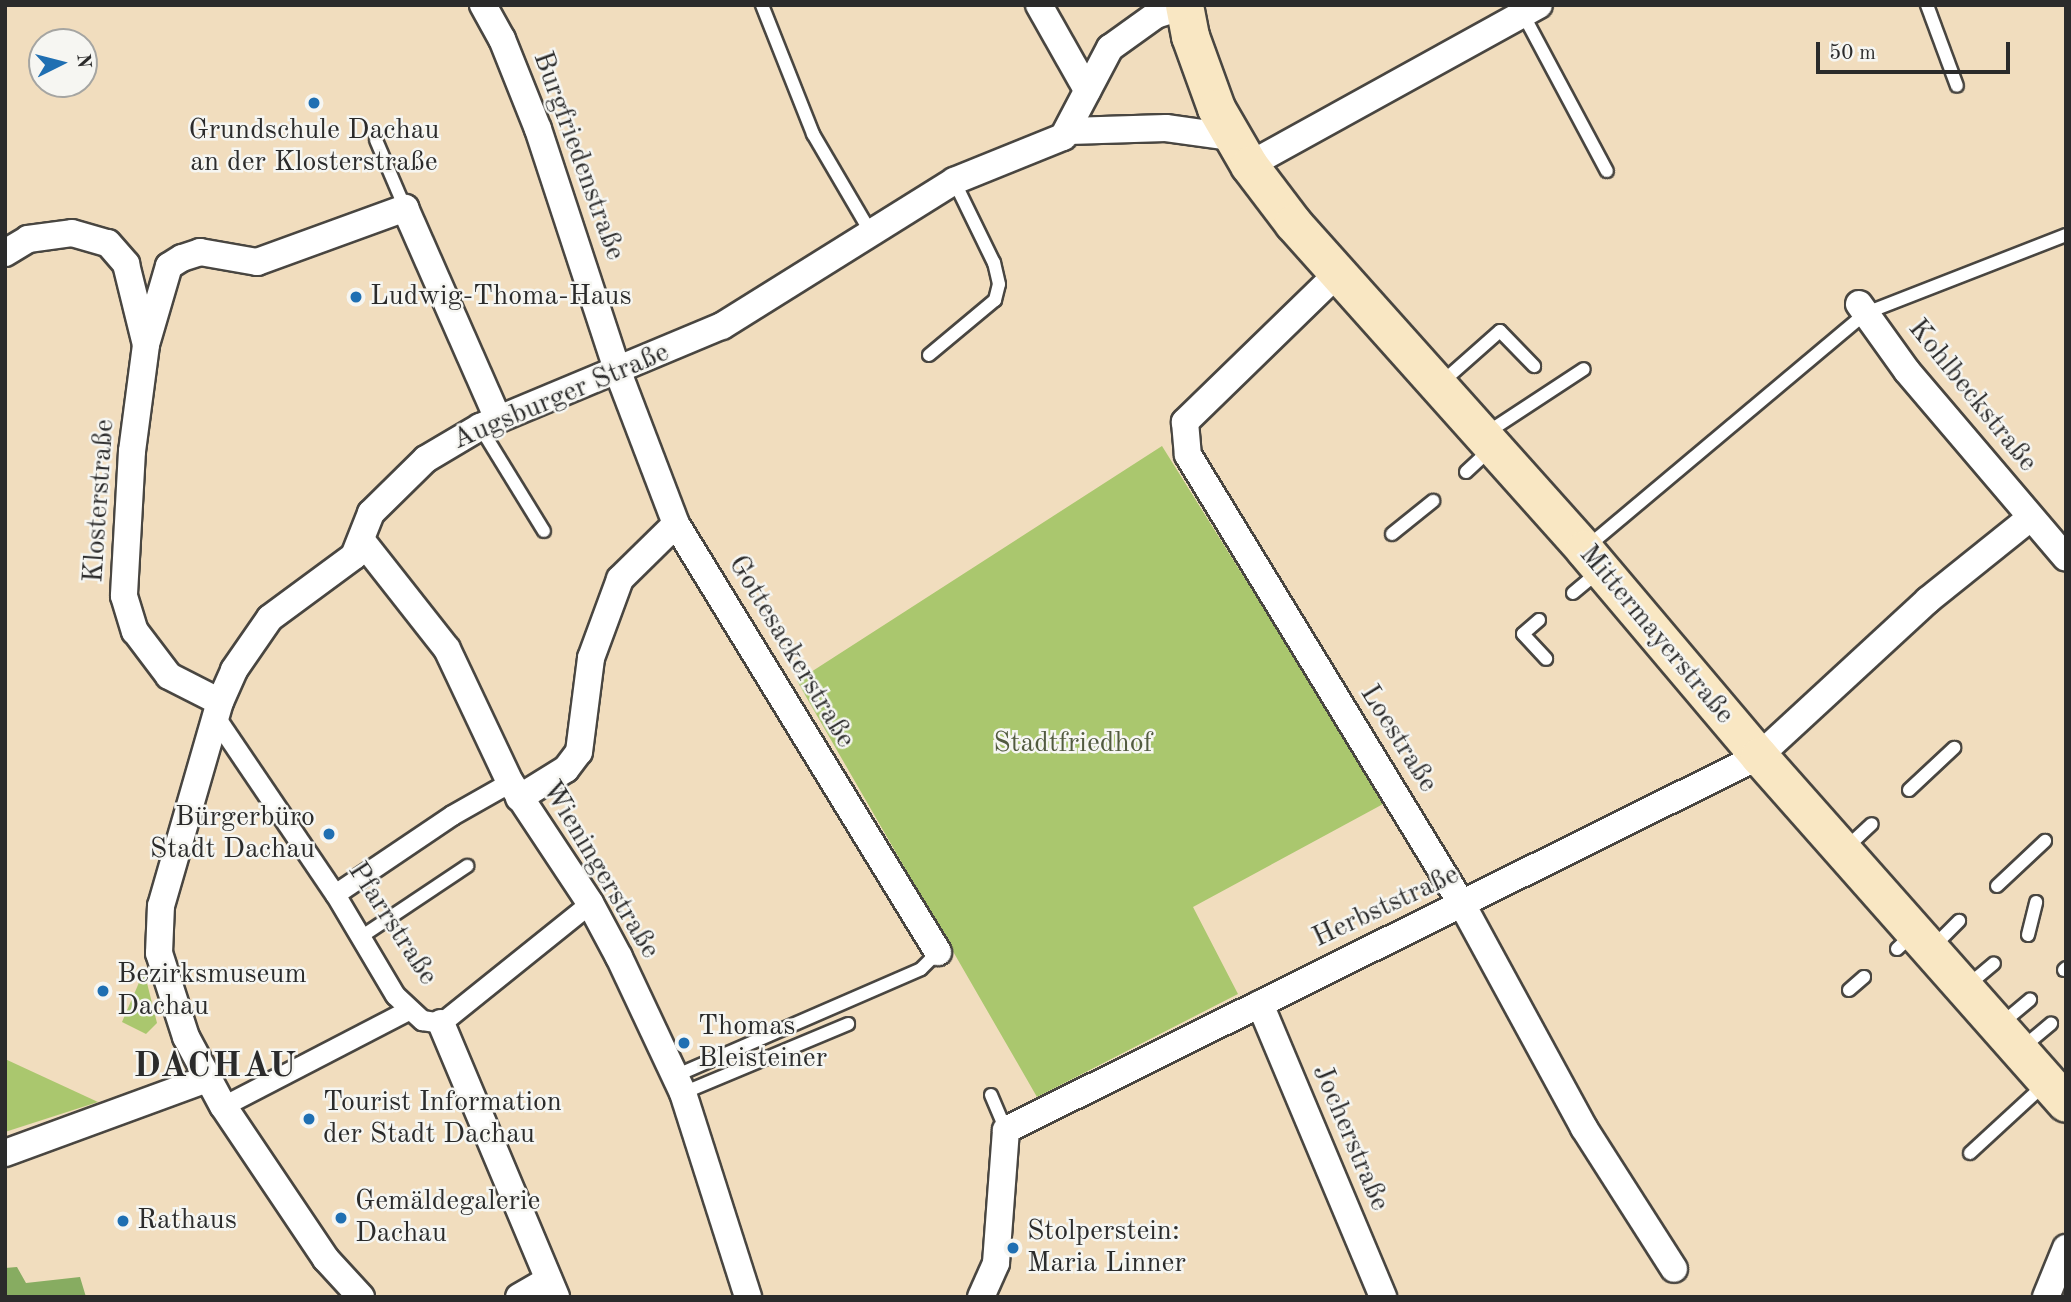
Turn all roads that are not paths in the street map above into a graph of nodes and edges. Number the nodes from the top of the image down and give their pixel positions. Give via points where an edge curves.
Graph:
1 (483, 5) edge
2 (762, 5) edge
3 (1040, 5) edge
4 (1927, 5) edge
5 (1184, 6) edge
6 (1531, 9) edge
7 (1957, 86) dead end
8 (1087, 90) junction
9 (1069, 131) junction
10 (376, 140) dead end
11 (1240, 151) junction
12 (1606, 172) dead end
13 (954, 181) junction
14 (405, 208) junction
15 (871, 233) junction
16 (2066, 235) edge
17 (5, 253) edge
18 (1336, 275) junction
19 (1863, 308) junction
20 (146, 345) junction
21 (929, 355) dead end
22 (1534, 366) dead end
23 (1584, 369) dead end
24 (618, 372) junction
25 (1437, 386) junction
26 (489, 423) junction
27 (1487, 442) junction
28 (1466, 472) dead end
29 (1433, 501) dead end
30 (2030, 518) junction
31 (676, 524) junction
32 (544, 531) dead end
33 (1392, 534) dead end
34 (362, 541) junction
35 (2066, 558) edge
36 (1592, 559) junction
37 (1573, 593) dead end
38 (1539, 620) dead end
39 (1546, 659) dead end
40 (218, 710) junction
41 (1954, 748) dead end
42 (1759, 756) junction
43 (515, 790) junction
44 (1909, 790) dead end
45 (1872, 824) dead end
46 (2045, 841) dead end
47 (1843, 850) junction
48 (467, 866) dead end
49 (1997, 886) dead end
50 (335, 894) junction
51 (2036, 902) dead end
52 (590, 903) junction
53 (1464, 906) junction
54 (1959, 921) dead end
55 (2028, 934) dead end
56 (361, 937) junction
57 (1914, 944) junction
58 (938, 952) joint
59 (1994, 963) dead end
60 (1864, 977) dead end
61 (1965, 988) junction
62 (1849, 990) dead end
63 (2030, 1000) dead end
64 (1260, 1004) junction
65 (408, 1010) junction
66 (441, 1023) junction
67 (848, 1024) dead end
68 (2051, 1024) dead end
69 (2009, 1039) junction
70 (207, 1079) junction
71 (679, 1084) junction
72 (2057, 1092) edge
73 (991, 1096) dead end
74 (223, 1106) junction
75 (1006, 1130) junction
76 (5, 1153) edge
77 (1970, 1153) dead end
78 (2066, 1248) edge
79 (1674, 1269) dead end
80 (552, 1288) edge
81 (361, 1297) edge
82 (519, 1297) edge
83 (748, 1297) edge
84 (981, 1297) edge
85 (1383, 1297) edge
86 (2046, 1297) edge

1 - 24 street, Burgfriedenstraße via 502,38 538,129
2 - 15 lane via 813,134
3 - 8 street
4 - 7 lane
5 - 8 street via 1156,15 1110,48
5 - 11 main road via 1199,66
6 - 11 street
6 - 12 lane
8 - 9 street
9 - 11 street, Augsburger Straße via 1166,128
9 - 13 street, Augsburger Straße via 1057,141
10 - 14 lane
11 - 18 main road, Mittermayerstraße
13 - 15 street, Augsburger Straße
13 - 21 lane via 994,263 999,284 995,300
14 - 20 street, Klosterstraße via 257,262 200,253 169,266
14 - 26 street
15 - 24 street, Augsburger Straße via 722,326
16 - 19 lane
17 - 20 street, Klosterstraße via 28,239 72,233 108,243 127,264
18 - 25 main road, Mittermayerstraße
18 - 53 street, Loestraße via 1185,422 1188,455
19 - 30 street, Kohlbeckstraße
19 - 36 lane
20 - 40 street, Klosterstraße via 132,451 124,596 135,631 162,667
22 - 25 lane via 1500,331
23 - 27 lane
24 - 26 street, Augsburger Straße
24 - 31 street, Gottesackerstraße
25 - 27 main road, Mittermayerstraße
26 - 32 lane
26 - 34 street, Augsburger Straße via 436,452 405,477 371,513
27 - 28 lane
27 - 36 main road, Mittermayerstraße
29 - 33 lane
30 - 35 street, Kohlbeckstraße
30 - 42 street, Herbststraße via 1917,610
31 - 43 street via 620,579 591,658 579,752 566,769
31 - 58 street, Gottesackerstraße
34 - 40 street, Augsburger Straße via 343,568 270,618 233,670
34 - 43 street, Wieningerstraße via 447,649
36 - 37 lane
36 - 42 main road, Mittermayerstraße
38 - 39 lane via 1523,634
40 - 50 street, Pfarrstraße
40 - 70 street, Augsburger Straße via 158,929 165,983
41 - 44 lane
42 - 47 main road, Mittermayerstraße
42 - 53 street, Herbststraße
43 - 50 street via 452,815
43 - 52 street, Wieningerstraße
45 - 47 lane
46 - 49 lane
47 - 57 main road, Mittermayerstraße
48 - 56 lane
50 - 56 street, Pfarrstraße
51 - 55 lane
52 - 66 street
52 - 71 street, Wieningerstraße
53 - 64 street, Herbststraße via 1384,940
53 - 79 street, Loestraße via 1584,1128
54 - 57 lane
56 - 65 street, Pfarrstraße
57 - 61 main road, Mittermayerstraße
58 - 71 lane via 921,969
59 - 61 lane
60 - 62 lane
61 - 69 main road, Mittermayerstraße
63 - 69 lane
64 - 75 street, Herbststraße
64 - 85 street, Jocherstraße
65 - 66 street, Pfarrstraße via 422,1020
65 - 74 street
66 - 80 street, Pfarrstraße
67 - 71 lane via 807,1043
68 - 69 lane
69 - 72 main road, Mittermayerstraße
70 - 74 street, Augsburger Straße
70 - 76 street
71 - 83 street, Wieningerstraße
72 - 77 lane
73 - 75 lane
74 - 81 street, Augsburger Straße via 326,1259
75 - 84 street via 996,1264
78 - 86 street
80 - 82 street, Pfarrstraße

